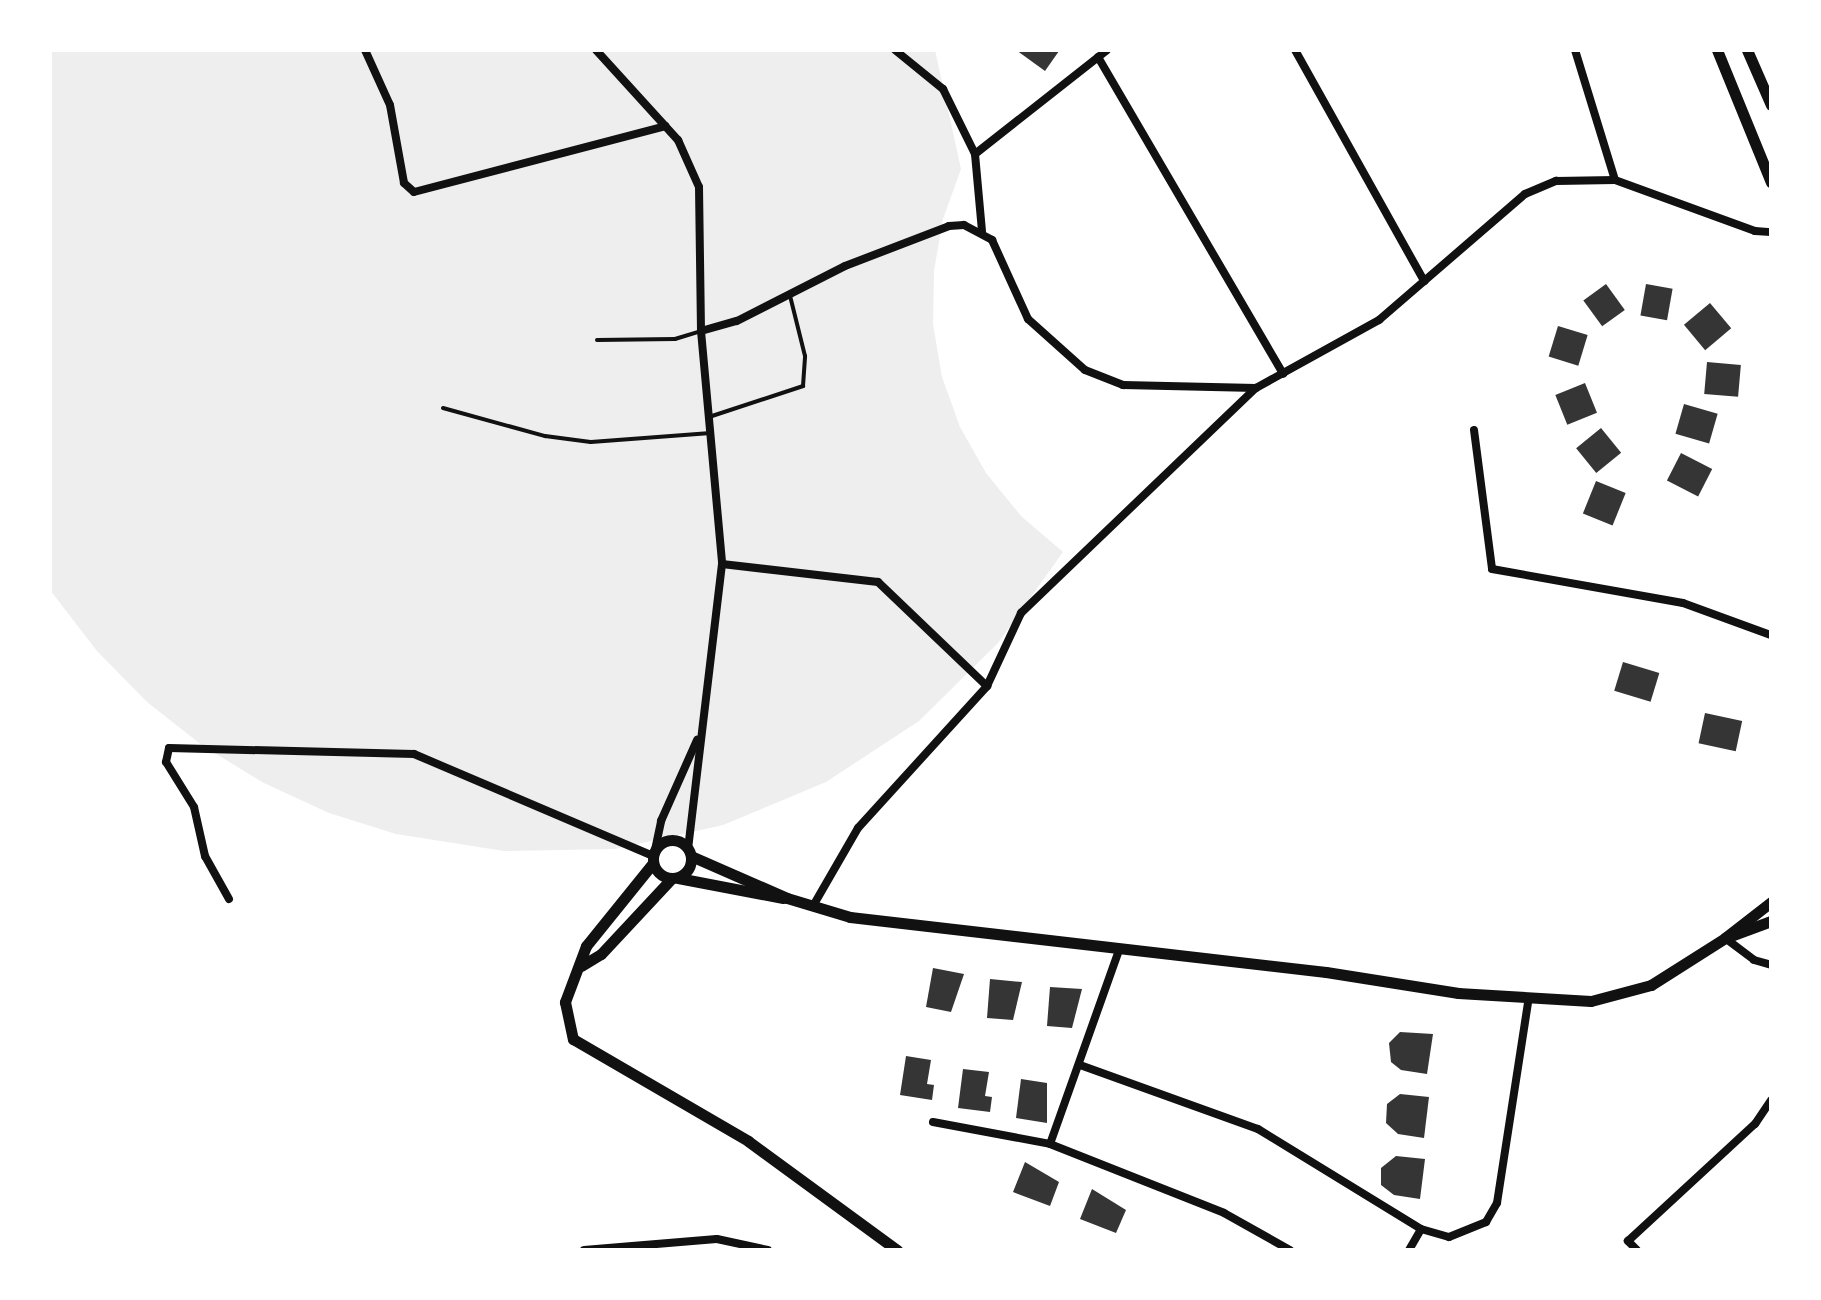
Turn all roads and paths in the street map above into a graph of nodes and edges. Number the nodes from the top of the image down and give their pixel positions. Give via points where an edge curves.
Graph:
1 (365, 50) edge
2 (596, 50) edge
3 (895, 50) edge
4 (1107, 50) edge
5 (1295, 50) edge
6 (1575, 50) edge
7 (1717, 50) edge
8 (1747, 50) edge
9 (1098, 57) junction
10 (1771, 105) edge
11 (665, 126) junction
12 (975, 154) junction
13 (1615, 180) junction
14 (1771, 182) edge
15 (982, 231) junction
16 (1771, 232) edge
17 (1424, 281) junction
18 (790, 294) junction
19 (701, 331) junction
20 (597, 340) dead end
21 (1283, 374) junction
22 (1256, 388) junction
23 (443, 408) dead end
24 (712, 416) junction
25 (1474, 430) dead end
26 (713, 432) junction
27 (722, 564) junction
28 (1771, 635) edge
29 (987, 686) junction
30 (699, 735) junction
31 (689, 853) junction
32 (653, 856) junction
33 (675, 878) junction
34 (787, 898) junction
35 (229, 899) dead end
36 (1771, 902) edge
37 (813, 906) junction
38 (1771, 921) edge
39 (1725, 938) junction
40 (1119, 950) junction
41 (1771, 965) edge
42 (581, 966) junction
43 (1529, 997) junction
44 (1080, 1065) junction
45 (1771, 1100) edge
46 (933, 1122) dead end
47 (1050, 1144) junction
48 (1421, 1229) junction
49 (748, 1248) edge
50 (587, 1249) edge
51 (768, 1250) edge
52 (897, 1250) edge
53 (1290, 1250) edge
54 (1409, 1250) edge
55 (1637, 1250) edge

1 - 11 street via 390,105 404,183 414,192
2 - 11 street
3 - 12 street via 943,89
4 - 9 street
5 - 17 street
6 - 13 street
7 - 14 street
8 - 10 street
9 - 12 street
9 - 21 street
11 - 19 street via 678,140 699,187
12 - 15 street
13 - 16 street via 1742,227
13 - 17 street via 1556,181 1525,194
15 - 18 street via 949,226 845,266
15 - 22 street via 1000,253 1010,288 1028,319 1085,370 1123,385
17 - 21 street via 1379,320
18 - 19 street via 737,321
18 - 24 lane via 805,356 803,386
19 - 20 lane via 675,339
19 - 24 street
21 - 22 street
22 - 29 street via 1021,613
23 - 26 lane via 579,441
24 - 26 street
25 - 28 street via 1492,569 1683,603
26 - 27 street
27 - 29 street via 878,582
27 - 30 street via 716,650
29 - 37 street via 858,828
30 - 31 street
30 - 32 street via 661,821
31 - 32 street via 672,840
31 - 33 street via 688,869
31 - 34 street
32 - 33 street via 659,874
32 - 35 street via 414,754 169,748 164,759 194,807 205,856
32 - 42 street via 586,946
33 - 34 street
33 - 42 street via 601,954
34 - 37 street
36 - 39 street
37 - 40 street via 850,917
38 - 39 street
39 - 41 street via 1754,960
39 - 43 street via 1651,985 1591,1001
40 - 43 street via 1326,972 1458,993
40 - 44 street
42 - 52 street via 564,1015 582,1048 748,1141
43 - 48 street via 1493,1213 1464,1235 1434,1235
44 - 47 street
44 - 48 street via 1258,1129
45 - 55 street via 1755,1124 1628,1241
46 - 47 street
47 - 53 street via 1224,1213
48 - 54 street
49 - 50 street via 717,1239
49 - 51 street

